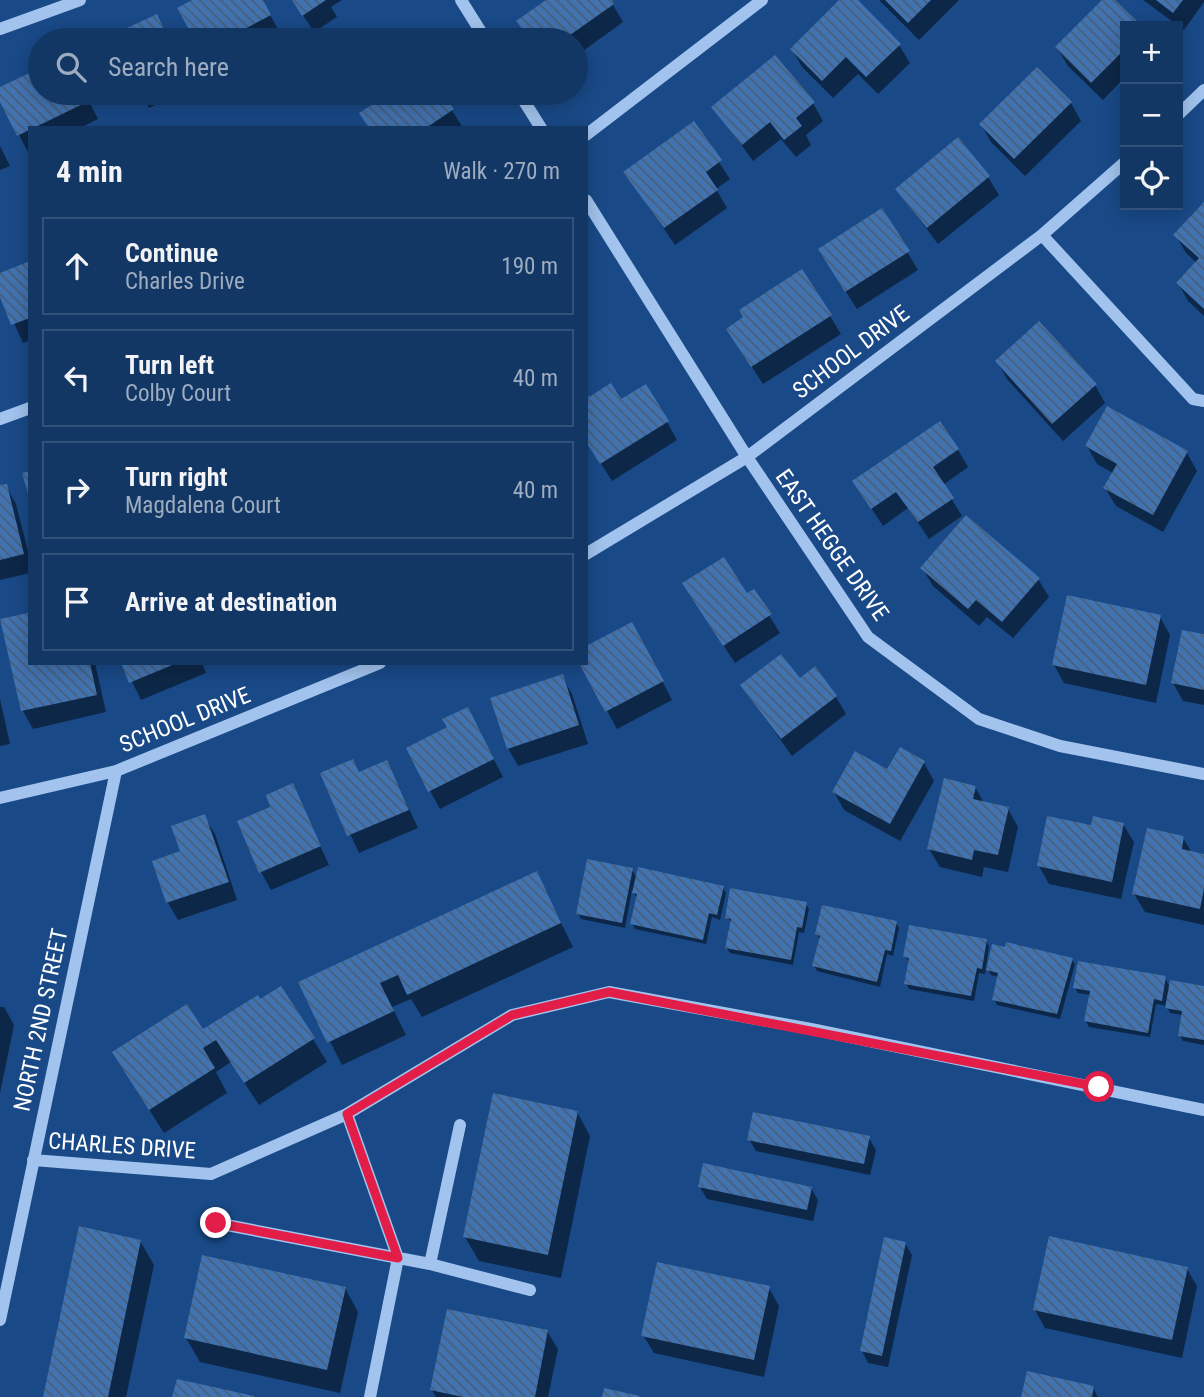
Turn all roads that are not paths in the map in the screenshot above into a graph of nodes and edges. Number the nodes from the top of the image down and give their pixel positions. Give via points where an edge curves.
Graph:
1 (80, 0) edge
2 (461, 0) edge
3 (762, 0) edge
4 (478, 28) edge
5 (0, 29) edge
6 (1204, 90) edge
7 (527, 105) edge
8 (1183, 110) edge
9 (540, 126) edge
10 (588, 133) edge
11 (1120, 166) edge
12 (588, 203) edge
13 (1042, 235) junction
14 (1204, 401) edge
15 (28, 409) edge
16 (0, 419) edge
17 (747, 457) junction
18 (588, 553) edge
19 (375, 665) edge
20 (116, 771) junction
21 (1204, 775) edge
22 (0, 798) edge
23 (1204, 1110) edge
24 (347, 1114) junction
25 (460, 1125) dead end
26 (33, 1160) junction
27 (216, 1223) dead end
28 (398, 1258) junction
29 (429, 1264) junction
30 (530, 1290) dead end
31 (0, 1320) edge
32 (370, 1397) edge

1 - 5 street
2 - 4 street
3 - 10 street
6 - 8 street
7 - 9 street
11 - 13 street, SCHOOL DRIVE
12 - 17 street, EAST HEGGE DRIVE
13 - 14 street via 1193,398
13 - 17 street, SCHOOL DRIVE
15 - 16 street
17 - 18 street, SCHOOL DRIVE
17 - 21 street, EAST HEGGE DRIVE via 868,637 979,719 1060,746
19 - 20 street, SCHOOL DRIVE
20 - 22 street, SCHOOL DRIVE
20 - 26 street, NORTH 2ND STREET
23 - 24 street, CHARLES DRIVE via 609,992 512,1015
24 - 26 street, CHARLES DRIVE via 211,1174
24 - 28 street
25 - 29 street
26 - 31 street, NORTH 2ND STREET
27 - 28 street
28 - 29 street
28 - 32 street
29 - 30 street

